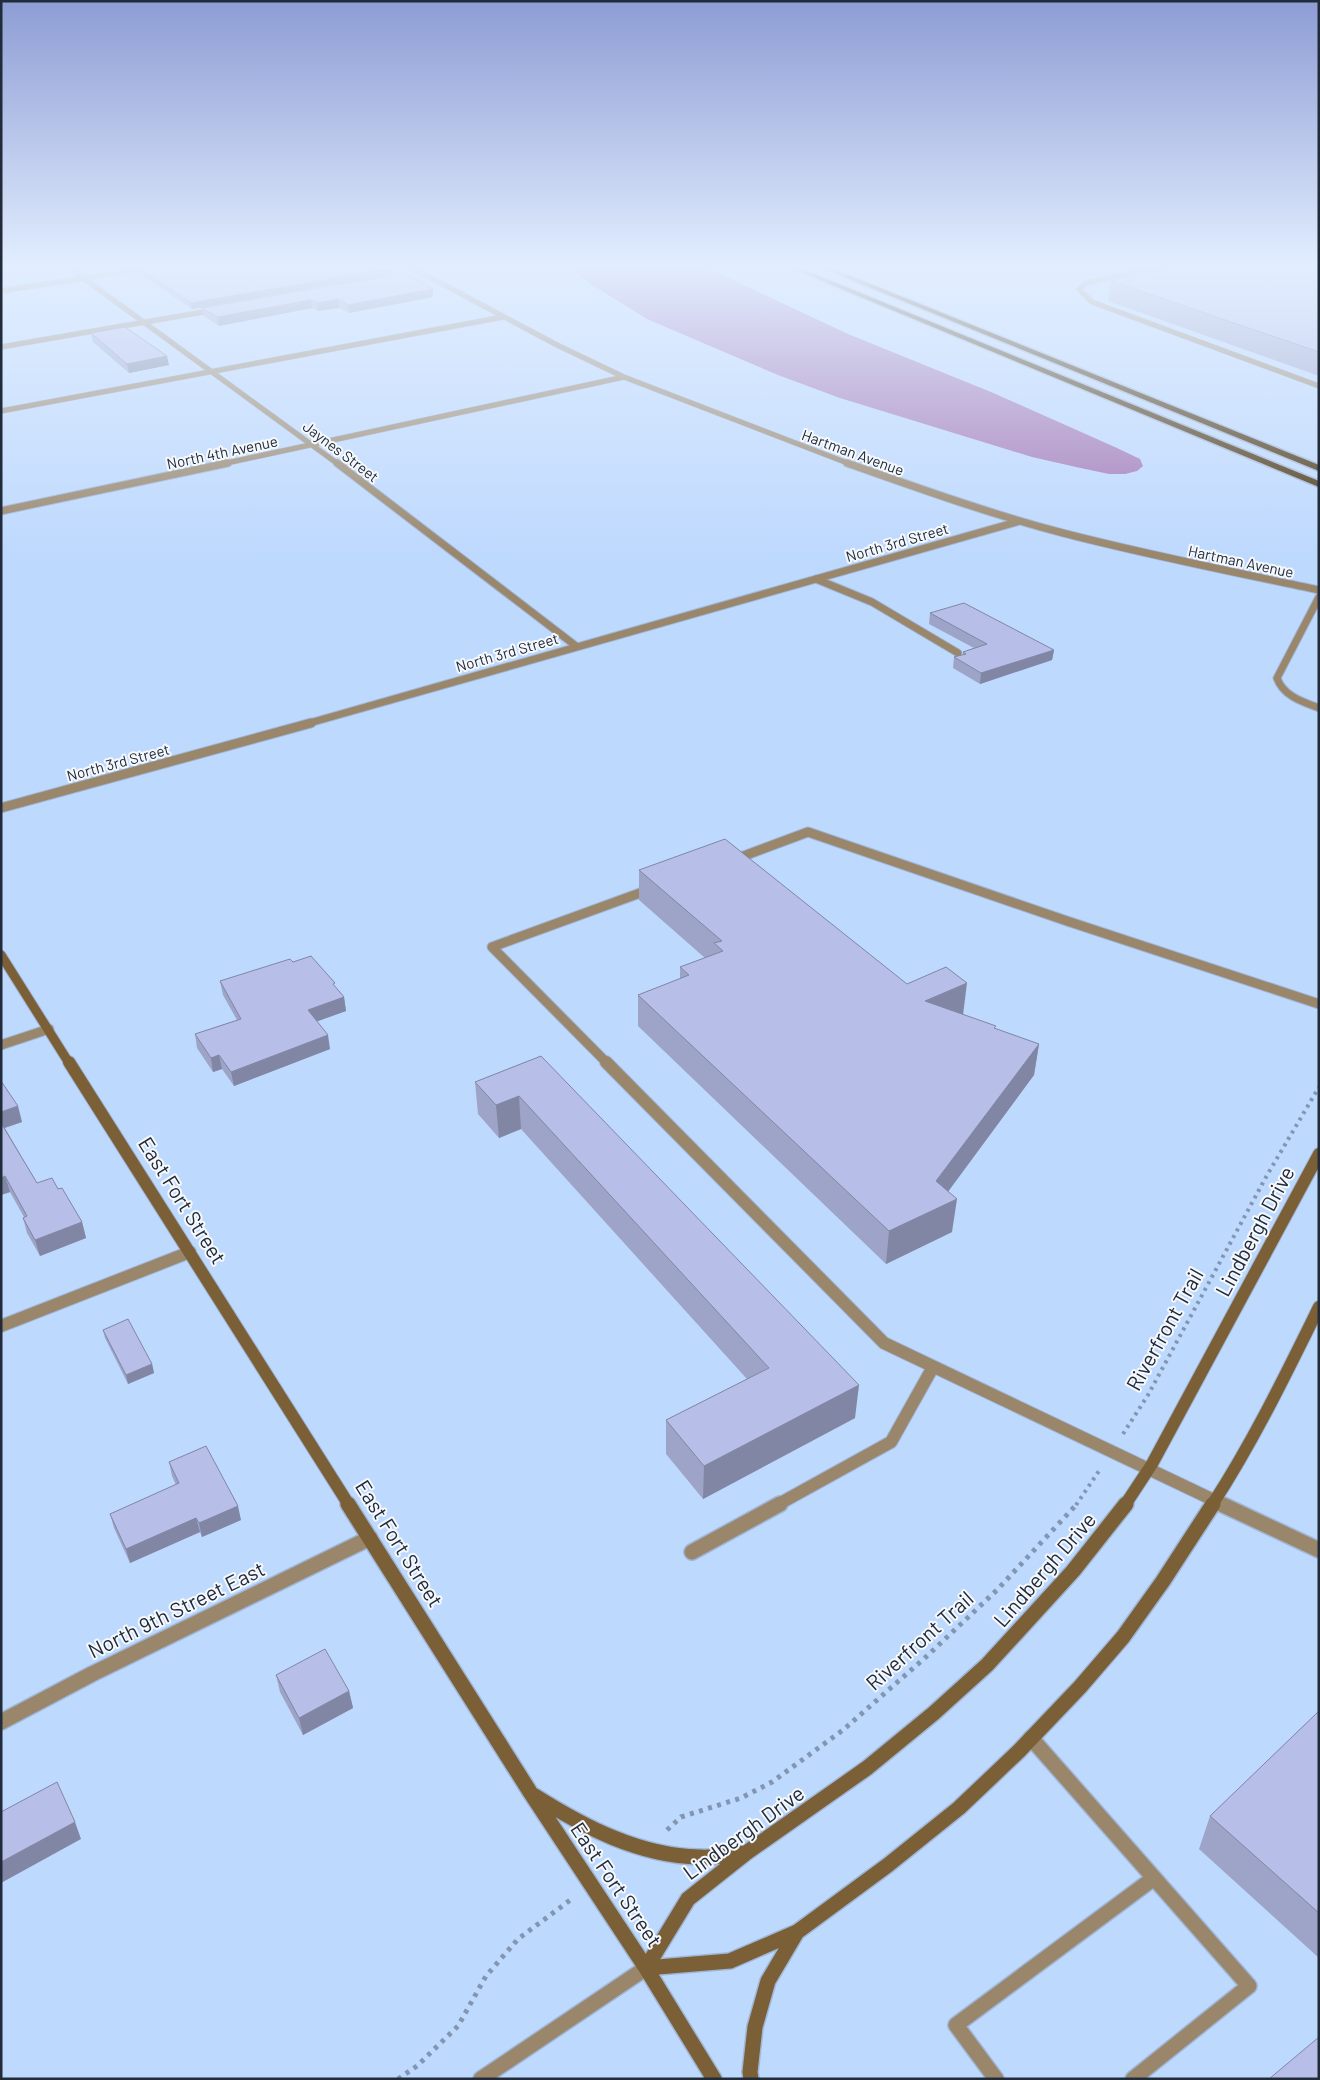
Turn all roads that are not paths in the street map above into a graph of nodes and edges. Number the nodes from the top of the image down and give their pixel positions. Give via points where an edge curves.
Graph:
1 (197, 361) edge
2 (269, 361) edge
3 (592, 361) edge
4 (1020, 361) edge
5 (1055, 361) edge
6 (1252, 361) edge
7 (211, 372) junction
8 (624, 377) junction
9 (1319, 386) edge
10 (1, 411) edge
11 (313, 445) junction
12 (1319, 468) edge
13 (1319, 484) edge
14 (1, 511) edge
15 (1020, 521) junction
16 (816, 579) junction
17 (1319, 590) edge
18 (1319, 597) edge
19 (576, 646) junction
20 (958, 653) dead end
21 (1319, 708) edge
22 (1, 808) edge
23 (723, 863) edge
24 (658, 887) edge
25 (1, 954) edge
26 (1319, 1004) edge
27 (49, 1029) junction
28 (1, 1046) edge
29 (1319, 1154) edge
30 (190, 1252) junction
31 (1319, 1307) edge
32 (1, 1326) edge
33 (933, 1367) junction
34 (1149, 1469) junction
35 (1215, 1501) junction
36 (370, 1538) junction
37 (1319, 1550) edge
38 (692, 1552) dead end
39 (1, 1722) edge
40 (1030, 1738) junction
41 (530, 1792) junction
42 (746, 1853) junction
43 (1154, 1878) junction
44 (797, 1932) junction
45 (646, 1968) junction
46 (481, 2079) edge
47 (714, 2079) edge
48 (751, 2079) edge
49 (996, 2079) edge
50 (1133, 2079) edge

1 - 7 street, Jaynes Street
2 - 7 street
3 - 8 street, Hartman Avenue
4 - 13 highway
5 - 12 highway
6 - 9 street
7 - 10 street
7 - 11 street, Jaynes Street
8 - 11 street, North 4th Avenue
8 - 15 street, Hartman Avenue via 841,461
11 - 14 street, North 4th Avenue
11 - 19 street, Jaynes Street
15 - 16 street, North 3rd Street
15 - 17 street, Hartman Avenue via 1161,557
16 - 19 street, North 3rd Street
16 - 20 street via 872,602
18 - 21 street via 1277,678 1285,692
19 - 22 street, North 3rd Street
23 - 26 street via 745,860 808,832
24 - 33 street via 492,947 884,1343
25 - 27 street, East Fort Street
27 - 28 street
27 - 30 street, East Fort Street
29 - 34 street, Lindbergh Drive
30 - 32 street
30 - 36 street, East Fort Street
31 - 35 street via 1264,1418
33 - 34 street
33 - 38 street via 891,1442
34 - 35 street
34 - 42 street, Lindbergh Drive via 1118,1516 1073,1571 987,1665 866,1768
35 - 37 street
35 - 40 street via 1123,1637
36 - 39 street, North 9th Street East
36 - 41 street, East Fort Street
40 - 43 street
40 - 44 street via 959,1808
41 - 42 street via 592,1829 644,1848 692,1858
41 - 45 street, East Fort Street
42 - 45 street, Lindbergh Drive via 688,1899
43 - 49 street via 956,2025
43 - 50 street via 1249,1986
44 - 45 street via 730,1960
44 - 48 street via 768,1981 755,2027
45 - 46 street
45 - 47 street, East Fort Street

